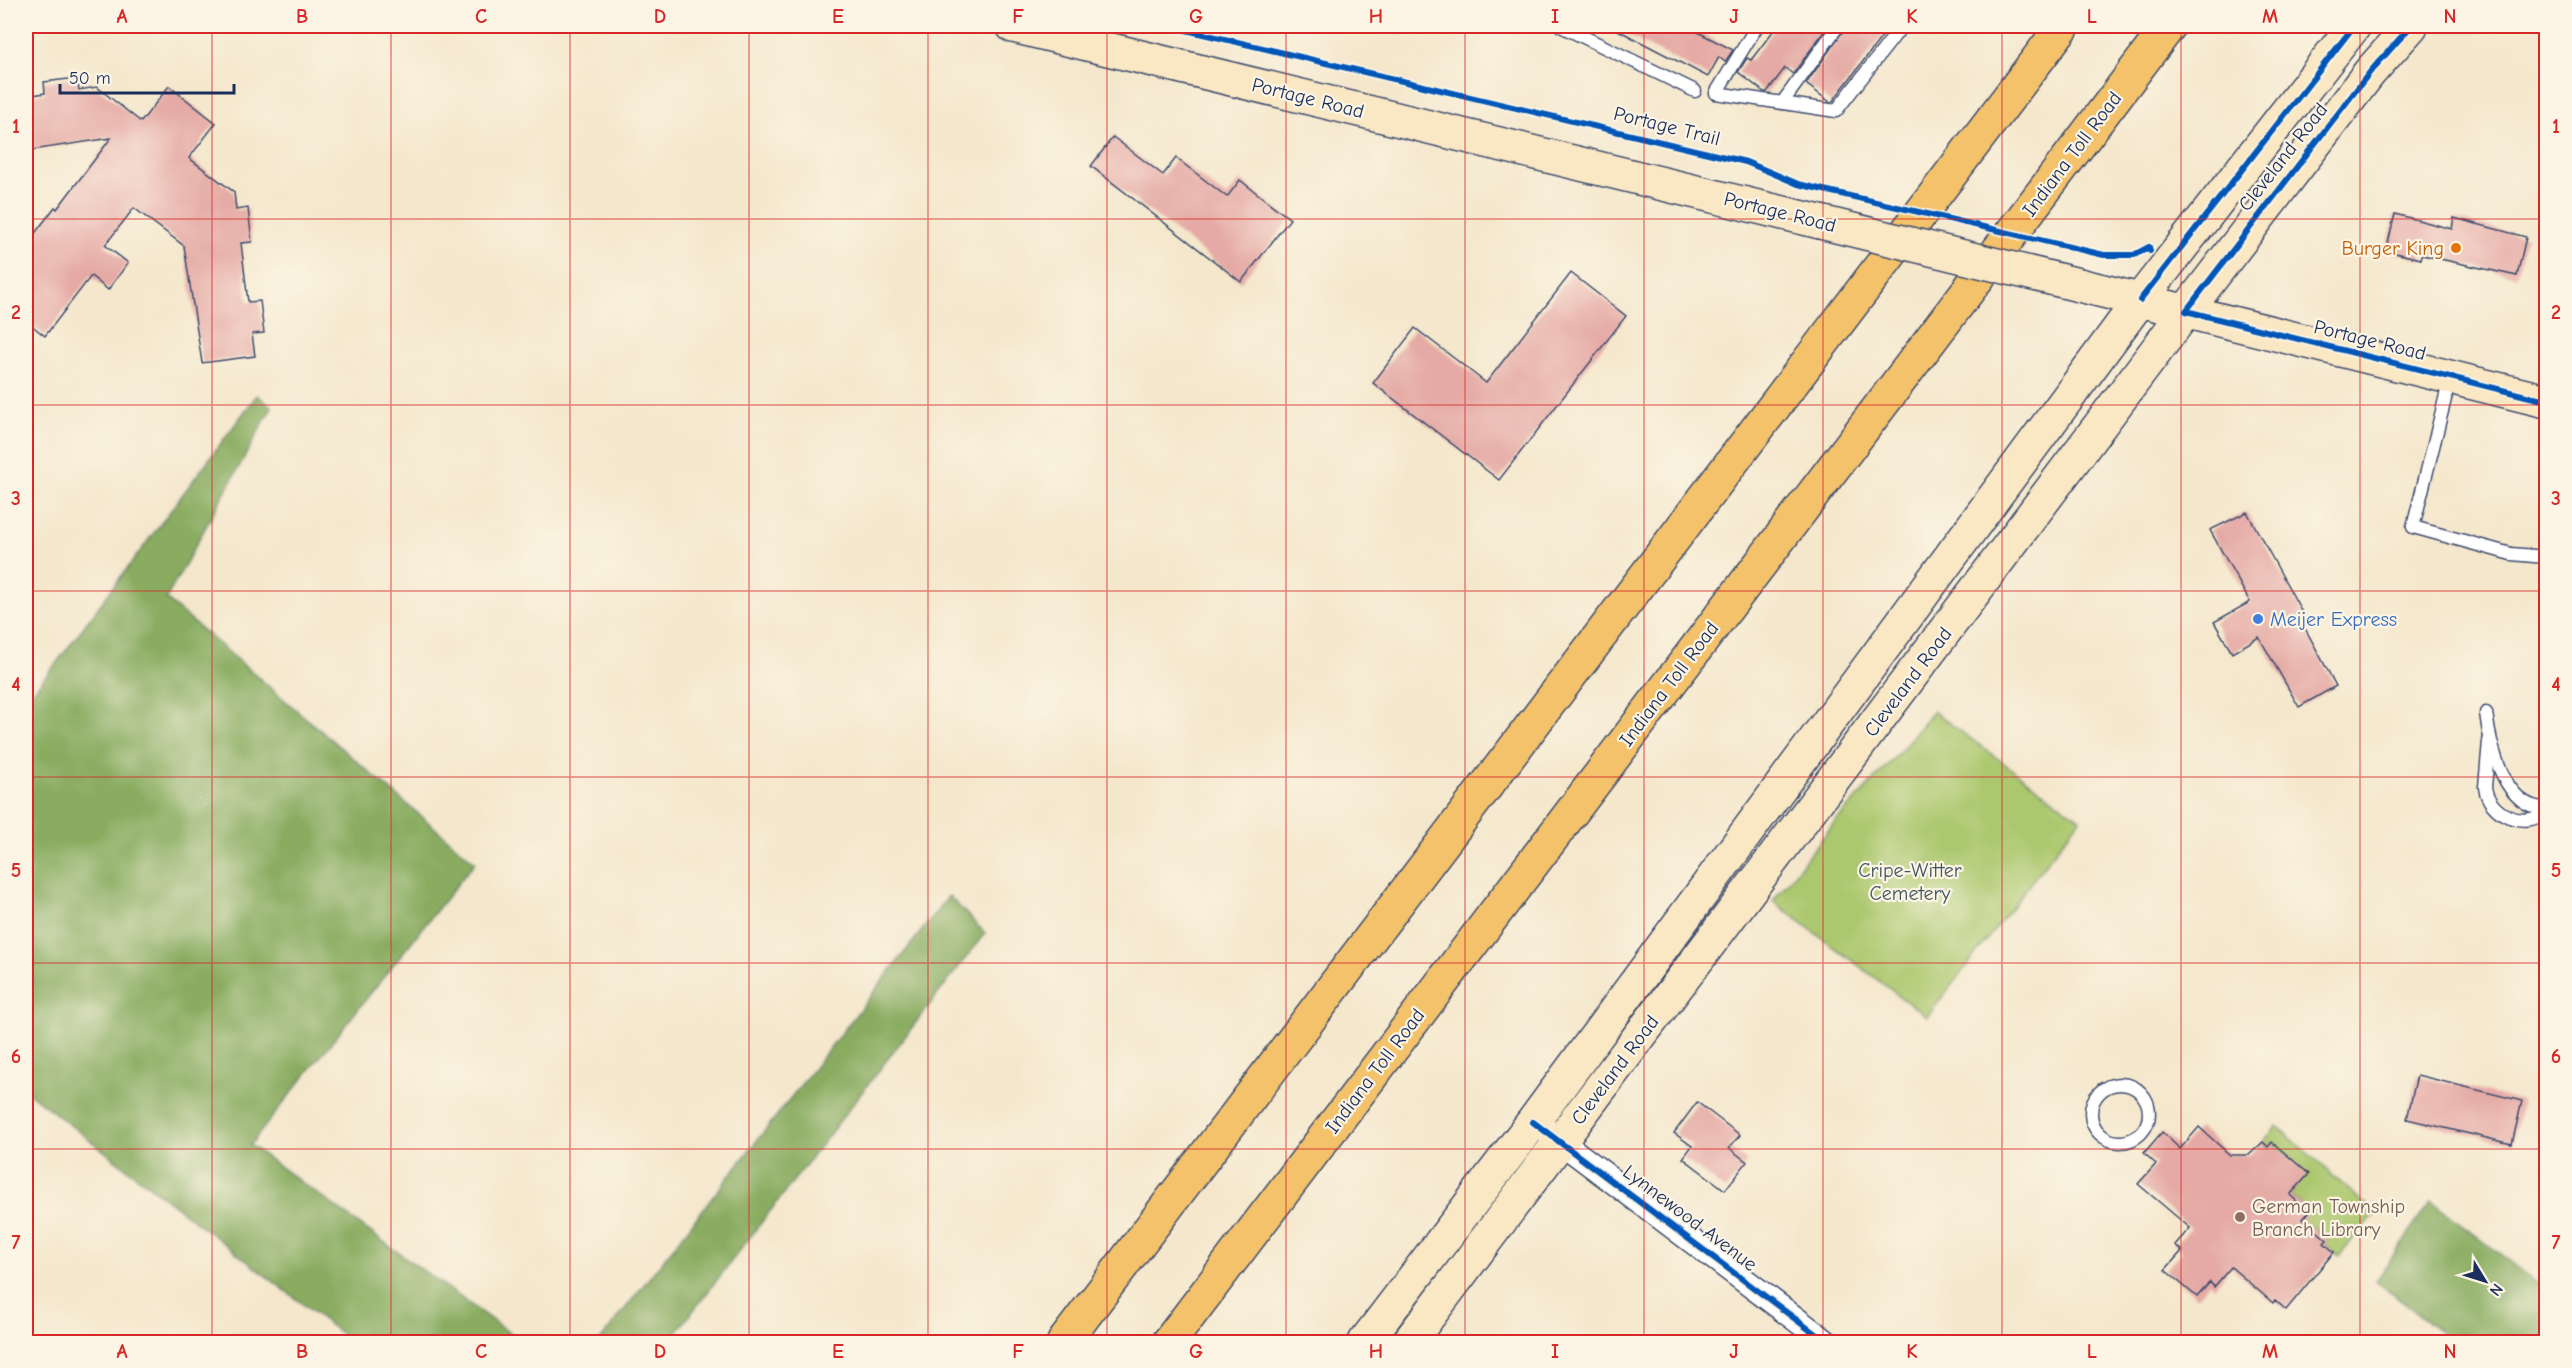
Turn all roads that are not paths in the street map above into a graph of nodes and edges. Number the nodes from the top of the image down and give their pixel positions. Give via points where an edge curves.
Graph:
1 (1013, 26) edge
2 (1561, 26) edge
3 (1757, 26) edge
4 (1838, 26) edge
5 (1902, 26) edge
6 (2063, 26) edge
7 (2169, 26) edge
8 (2354, 26) edge
9 (2411, 26) edge
10 (1695, 91) dead end
11 (1782, 103) junction
12 (2140, 300) junction
13 (2186, 311) junction
14 (2450, 377) junction
15 (2547, 401) edge
16 (2547, 557) edge
17 (2486, 713) dead end
18 (2489, 741) junction
19 (2547, 810) edge
20 (1533, 1122) junction
21 (2097, 1133) joint
22 (1562, 1142) junction
23 (1064, 1342) edge
24 (1169, 1342) edge
25 (1365, 1342) edge
26 (1409, 1342) edge
27 (1826, 1342) edge

1 - 12 main road, Portage Road, bridge
2 - 10 lane
3 - 11 lane via 1716,93
4 - 11 lane
5 - 11 lane via 1836,111
6 - 23 highway
7 - 24 highway, Indiana Toll Road
8 - 12 main road, Cleveland Road
9 - 13 main road, Cleveland Road via 2370,72
12 - 13 main road, Portage Road
12 - 20 main road, Cleveland Road
13 - 14 main road, Portage Road
13 - 22 main road, Cleveland Road
14 - 15 main road, Portage Road
14 - 16 lane via 2413,527 2511,554
17 - 18 lane
18 - 19 lane via 2496,763 2519,798
18 - 19 lane via 2485,787 2494,807 2502,814 2523,820
20 - 22 street, Lynnewood Avenue
20 - 25 main road, Cleveland Road
21 - 21 lane via 2113,1142 2132,1140 2148,1125 2149,1104 2137,1088 2120,1082 2100,1090 2090,1111
22 - 26 main road, Cleveland Road
22 - 27 street, Lynnewood Avenue

